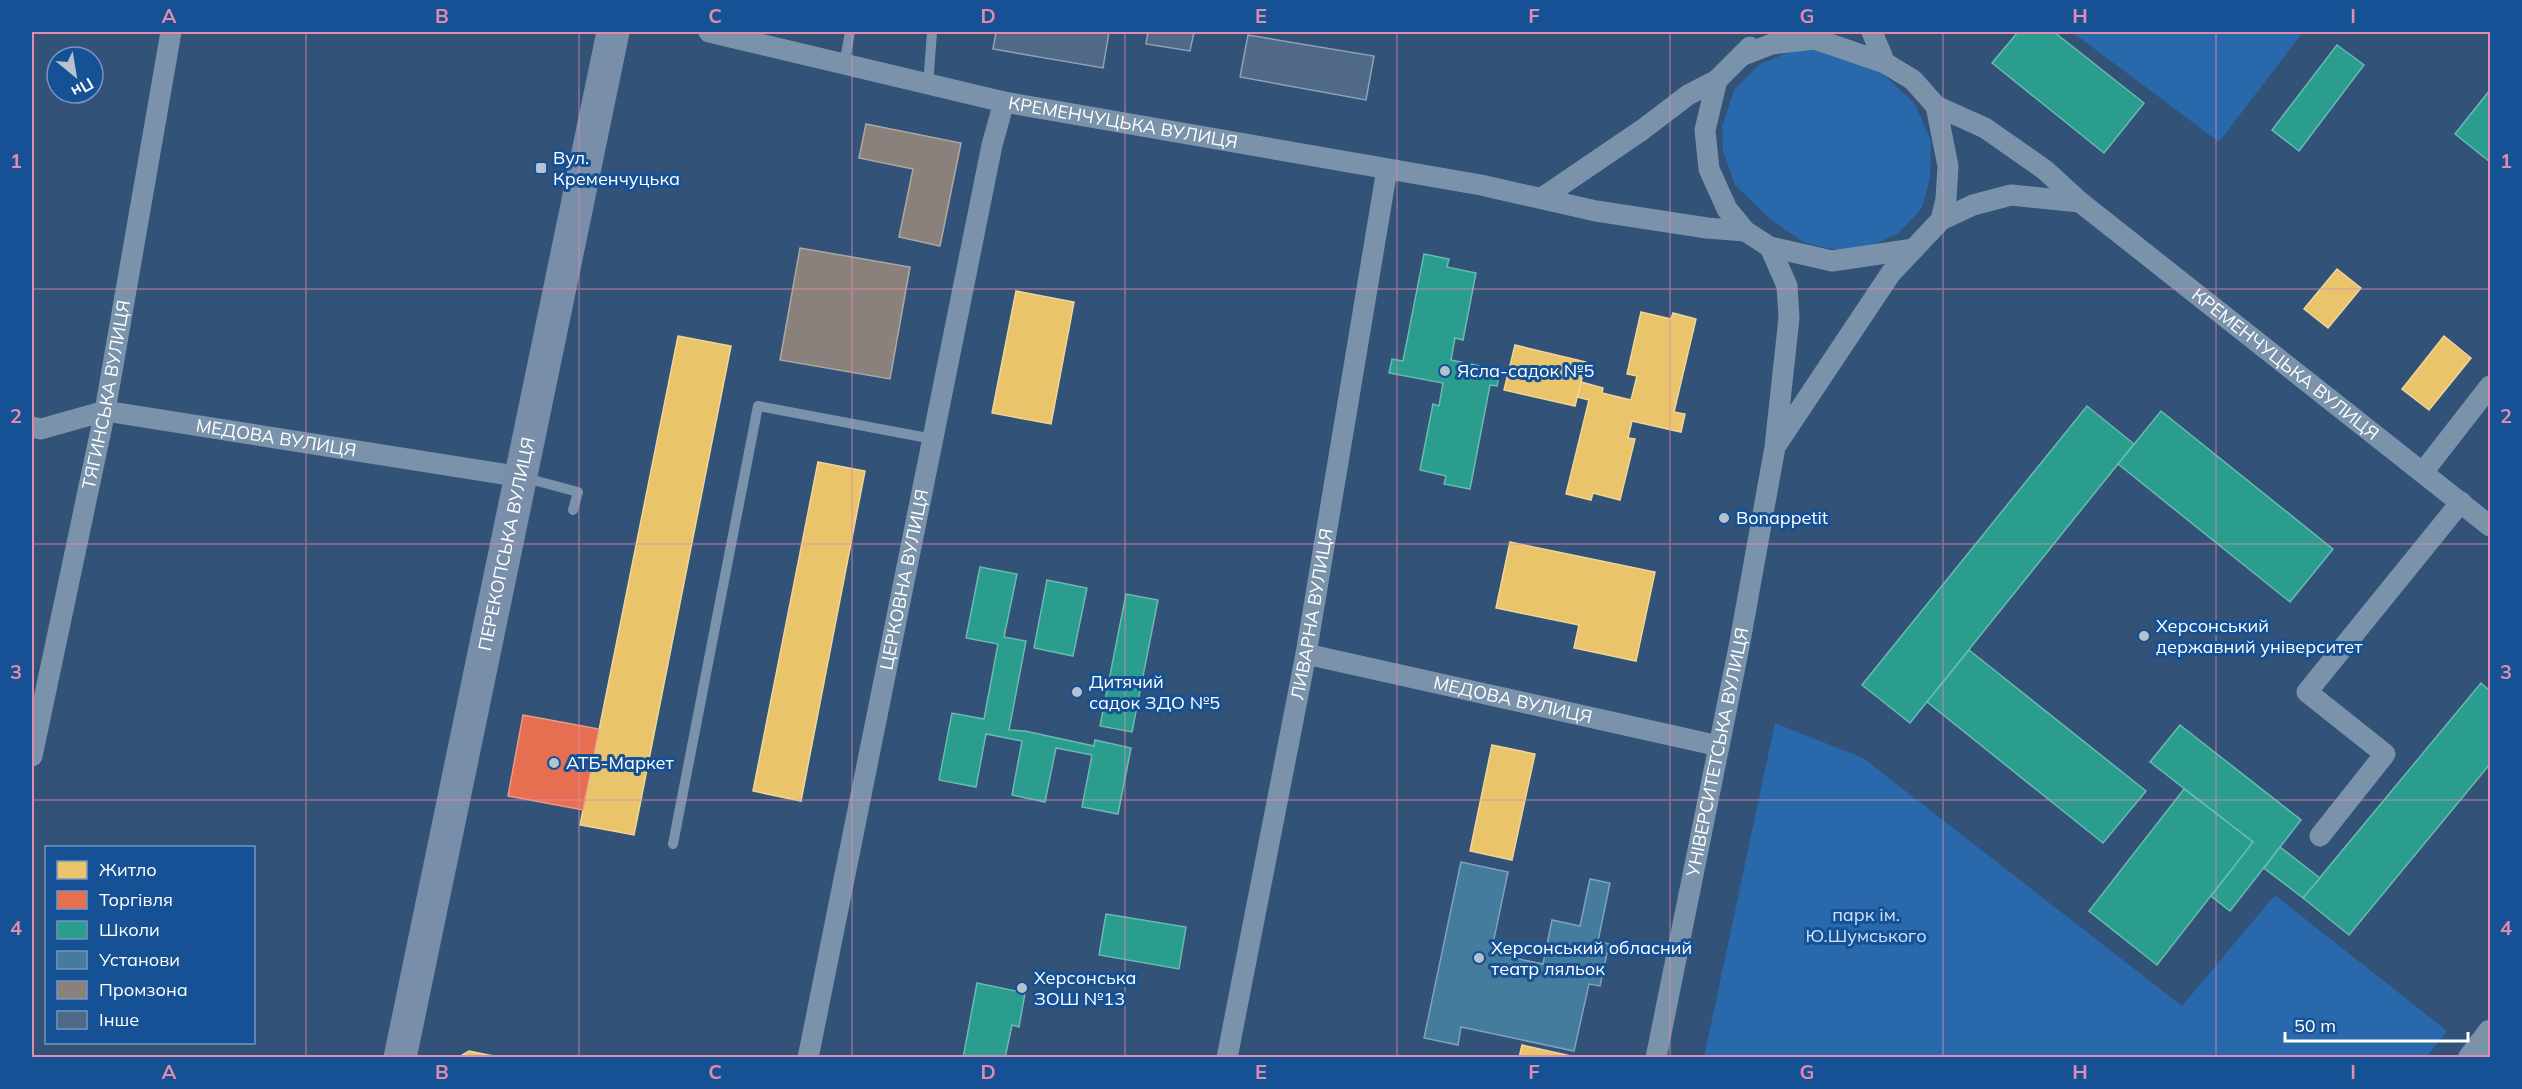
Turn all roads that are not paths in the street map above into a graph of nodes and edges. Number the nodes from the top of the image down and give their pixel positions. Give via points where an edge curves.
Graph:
1 (171, 32) edge
2 (613, 32) edge
3 (709, 32) edge
4 (850, 32) edge
5 (932, 32) edge
6 (1766, 32) edge
7 (1872, 32) edge
8 (1741, 56) junction
9 (1884, 63) junction
10 (844, 65) junction
11 (1717, 80) junction
12 (928, 85) junction
13 (1004, 102) junction
14 (1936, 106) junction
15 (1387, 169) junction
16 (1542, 198) junction
17 (2080, 202) junction
18 (1941, 220) junction
19 (1745, 231) junction
20 (1770, 247) junction
21 (1914, 249) junction
22 (2490, 386) edge
23 (105, 411) junction
24 (32, 427) edge
25 (933, 439) junction
26 (1775, 447) junction
27 (2423, 472) junction
28 (522, 477) junction
29 (2461, 502) junction
30 (573, 510) dead end
31 (2490, 526) edge
32 (1306, 654) junction
33 (1719, 746) junction
34 (32, 756) edge
35 (2320, 836) dead end
36 (673, 844) dead end
37 (2490, 1033) edge
38 (400, 1058) edge
39 (808, 1058) edge
40 (1227, 1058) edge
41 (1656, 1058) edge
42 (2471, 1058) edge

1 - 23 street, ТЯГИНСЬКА ВУЛИЦЯ
2 - 28 main road, ПЕРЕКОПСЬКА ВУЛИЦЯ
3 - 10 street, КРЕМЕНЧУЦЬКА ВУЛИЦЯ
4 - 10 lane
5 - 12 lane
6 - 8 street
7 - 9 street
8 - 9 street via 1772,44 1815,39
8 - 11 street
9 - 14 street via 1913,80
10 - 12 street, КРЕМЕНЧУЦЬКА ВУЛИЦЯ
11 - 16 street via 1688,95
11 - 19 street via 1705,130 1709,169 1727,209
12 - 13 street, КРЕМЕНЧУЦЬКА ВУЛИЦЯ
13 - 15 street, КРЕМЕНЧУЦЬКА ВУЛИЦЯ
13 - 25 street, ЦЕРКОВНА ВУЛИЦЯ
14 - 17 street, КРЕМЕНЧУЦЬКА ВУЛИЦЯ via 1985,128 2045,170
14 - 18 street via 1948,166
15 - 16 street, КРЕМЕНЧУЦЬКА ВУЛИЦЯ
15 - 32 street, ЛИВАРНА ВУЛИЦЯ
16 - 19 street, КРЕМЕНЧУЦЬКА ВУЛИЦЯ via 1596,211
17 - 18 street via 2011,195 1973,205
17 - 27 street, КРЕМЕНЧУЦЬКА ВУЛИЦЯ
18 - 21 street, УНІВЕРСИТЕТСЬКА ВУЛИЦЯ
19 - 20 street
20 - 21 street via 1832,261
20 - 26 street, УНІВЕРСИТЕТСЬКА ВУЛИЦЯ via 1786,286 1789,318
21 - 26 street, УНІВЕРСИТЕТСЬКА ВУЛИЦЯ via 1892,273
22 - 27 street
23 - 24 street, МЕДОВА ВУЛИЦЯ via 41,429
23 - 28 street, МЕДОВА ВУЛИЦЯ
23 - 34 street, ТЯГИНСЬКА ВУЛИЦЯ
25 - 36 lane via 758,406
25 - 39 street, ЦЕРКОВНА ВУЛИЦЯ
26 - 33 street, УНІВЕРСИТЕТСЬКА ВУЛИЦЯ
27 - 29 street, КРЕМЕНЧУЦЬКА ВУЛИЦЯ
28 - 30 lane via 578,492
28 - 38 main road, ПЕРЕКОПСЬКА ВУЛИЦЯ
29 - 31 street, КРЕМЕНЧУЦЬКА ВУЛИЦЯ
29 - 35 street via 2307,692 2385,753
32 - 33 street, МЕДОВА ВУЛИЦЯ
32 - 40 street, ЛИВАРНА ВУЛИЦЯ
33 - 41 street, УНІВЕРСИТЕТСЬКА ВУЛИЦЯ
37 - 42 street

